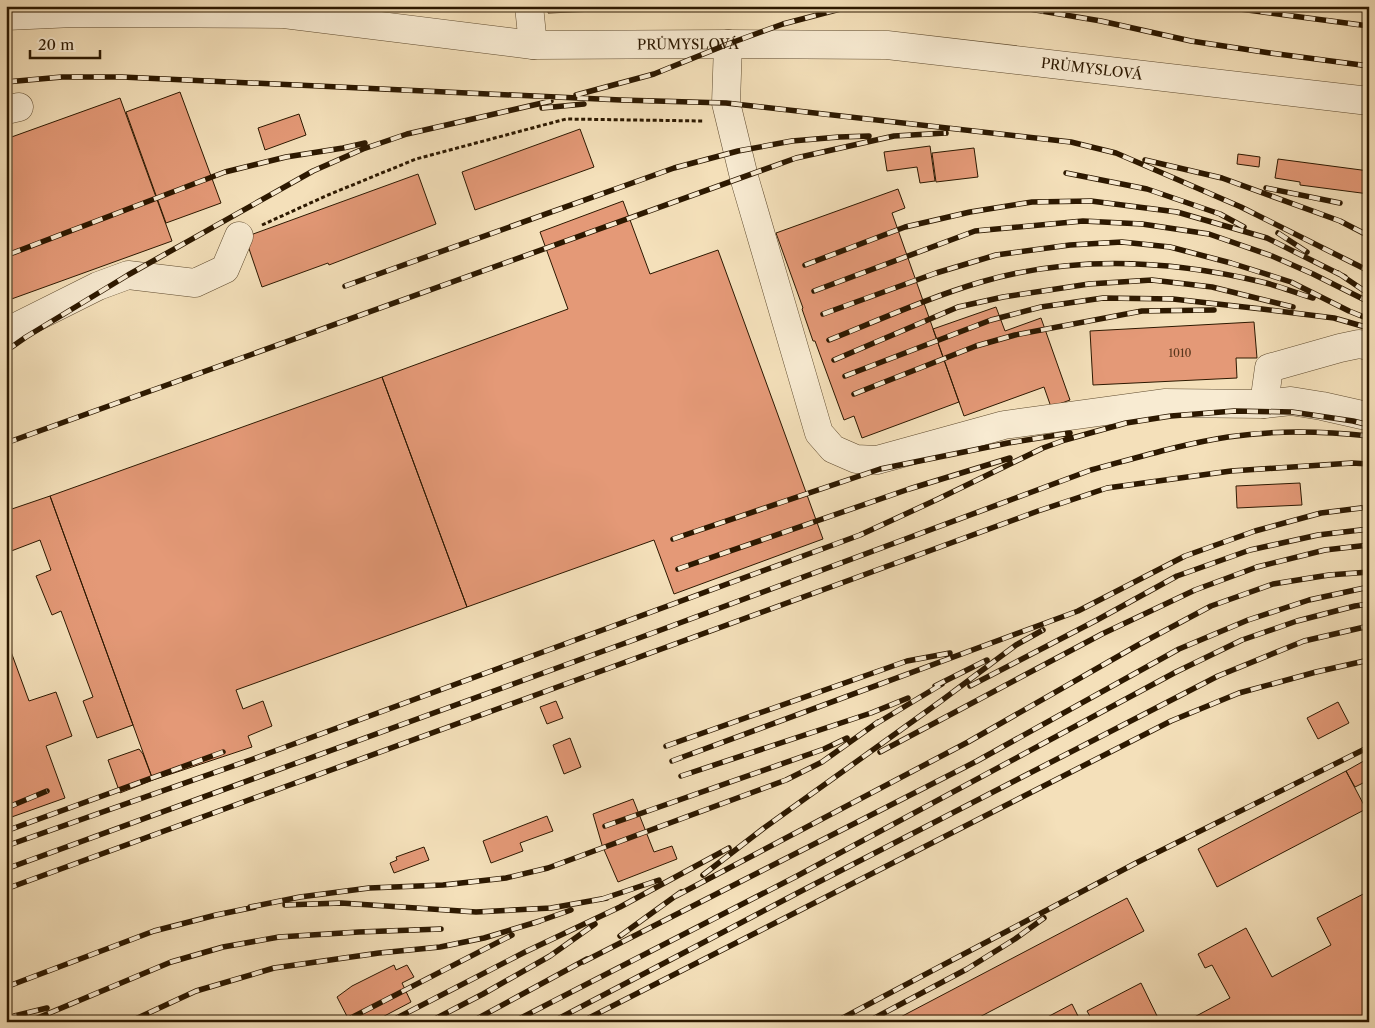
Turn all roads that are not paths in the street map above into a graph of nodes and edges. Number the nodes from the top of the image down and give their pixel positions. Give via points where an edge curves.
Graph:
1 (529, 6) edge
2 (74, 10) edge
3 (285, 10) edge
4 (6, 16) edge
5 (728, 44) junction
6 (533, 45) junction
7 (1369, 101) edge
8 (238, 236) road end
9 (6, 332) edge
10 (1369, 346) edge
11 (1264, 404) junction
12 (1369, 415) edge

1 - 6 street
2 - 3 street, PRŮMYSLOVÁ
2 - 4 street, PRŮMYSLOVÁ
3 - 6 street, PRŮMYSLOVÁ
5 - 6 street, PRŮMYSLOVÁ
5 - 7 street, PRŮMYSLOVÁ via 887,45
5 - 11 street via 726,103 744,176 819,433 833,449 856,459 877,460 1004,425 1164,403
8 - 9 street via 225,269 195,282 128,275 98,286
10 - 11 street via 1358,344 1269,368
11 - 12 street via 1291,401

